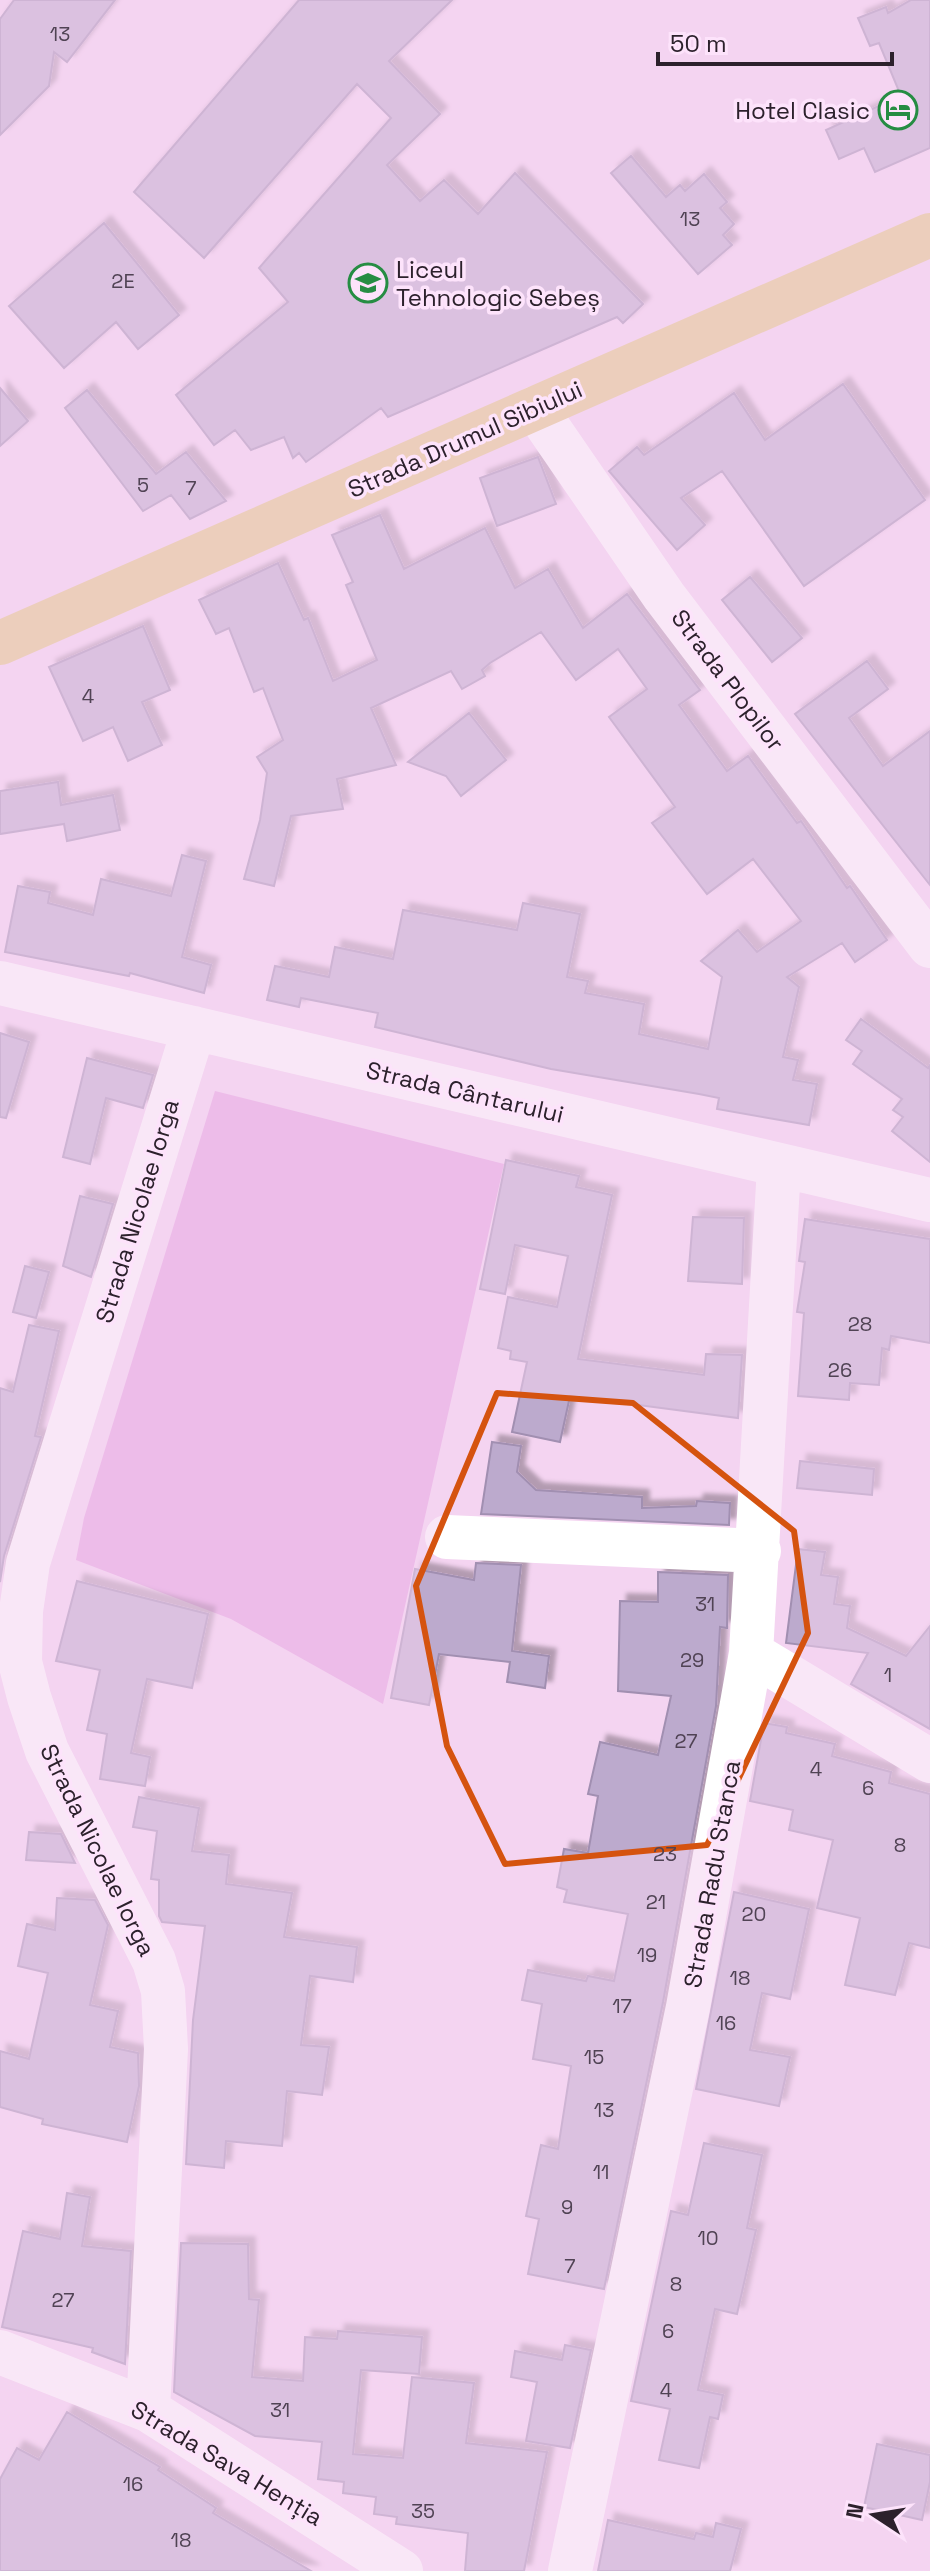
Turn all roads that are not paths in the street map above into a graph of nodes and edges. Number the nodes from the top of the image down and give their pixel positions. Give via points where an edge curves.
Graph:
1 (930, 235) edge
2 (535, 408) junction
3 (0, 643) edge
4 (930, 946) edge
5 (0, 983) edge
6 (194, 1028) junction
7 (779, 1167) junction
8 (930, 1200) edge
9 (447, 1537) dead end
10 (759, 1551) junction
11 (751, 1653) junction
12 (930, 1761) edge
13 (1, 2356) edge
14 (148, 2410) junction
15 (401, 2571) edge
16 (570, 2571) edge

1 - 2 main road, Strada Drumul Sibiului
2 - 3 main road, Strada Drumul Sibiului
2 - 4 street, Strada Plopilor via 664,596
5 - 6 street, Strada Cântarului
6 - 7 street, Strada Cântarului
6 - 14 street, Strada Nicolae Iorga via 28,1563 21,1611 20,1662 47,1751 154,1961 163,1991 165,2094
7 - 8 street, Strada Cântarului
7 - 10 street, Strada Radu Stanca
9 - 10 street
10 - 11 street, Strada Radu Stanca
11 - 12 street
11 - 16 street, Strada Radu Stanca via 691,1992
13 - 14 street, Strada Sava Henția
14 - 15 street, Strada Sava Henția

